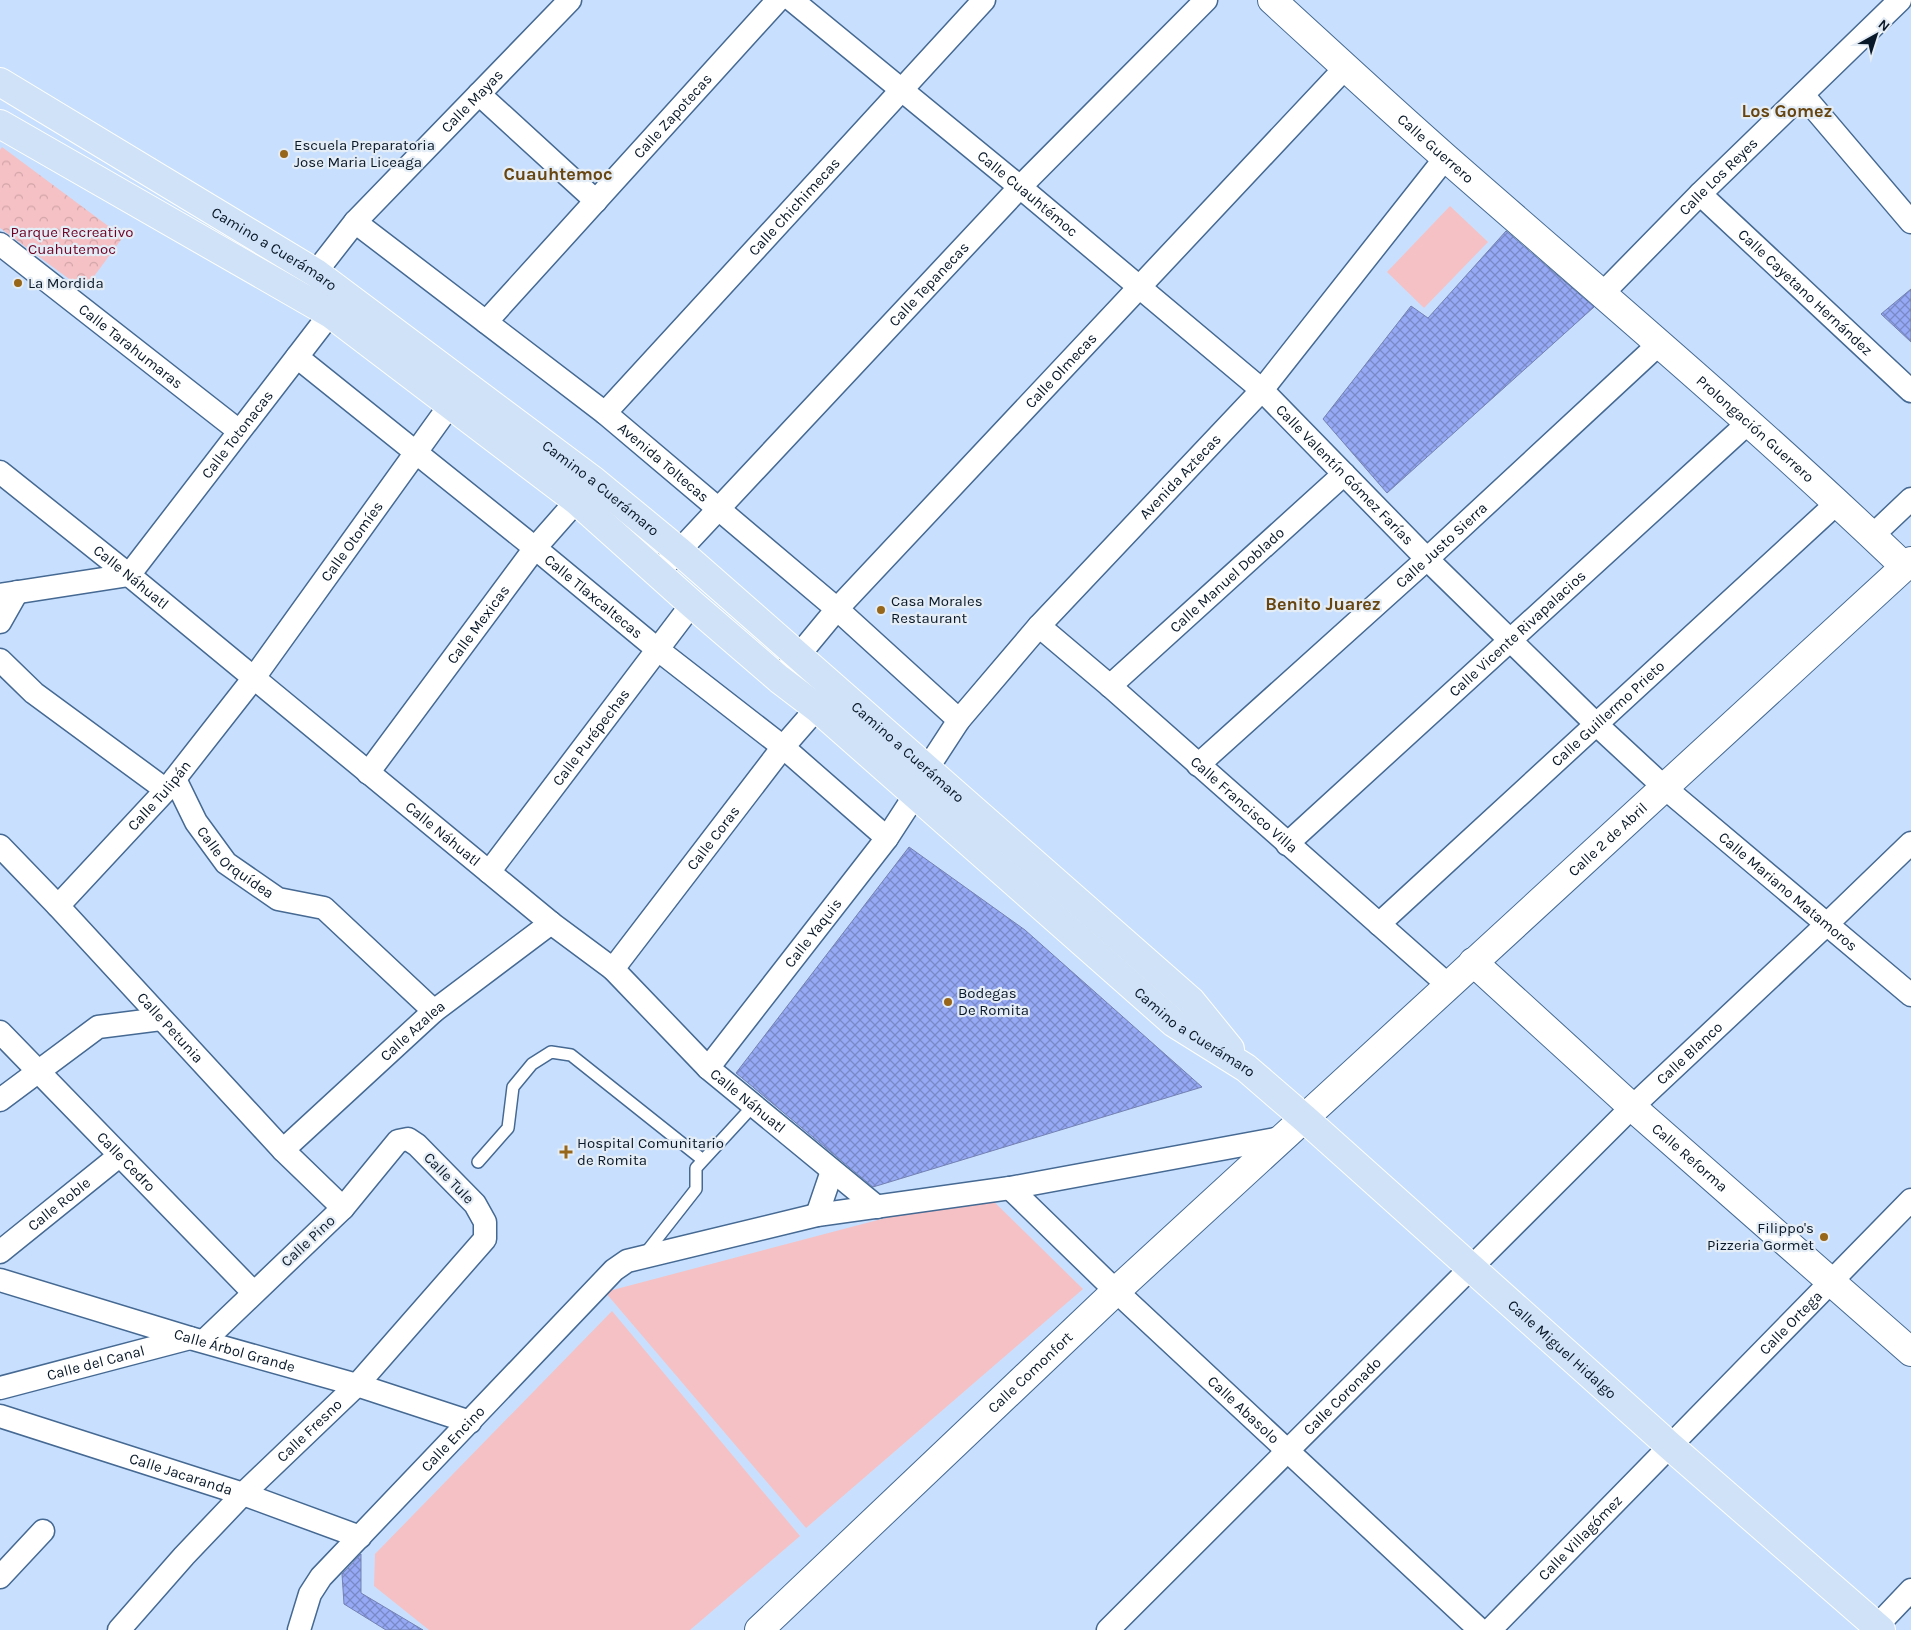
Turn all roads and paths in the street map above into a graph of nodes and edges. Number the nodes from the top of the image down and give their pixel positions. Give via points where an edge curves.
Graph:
1 (570, 0) edge
2 (778, 0) edge
3 (792, 0) edge
4 (984, 0) edge
5 (1206, 0) edge
6 (1272, 0) edge
7 (1901, 0) edge
8 (1911, 11) edge
9 (1346, 67) junction
10 (0, 82) edge
11 (902, 90) junction
12 (479, 94) junction
13 (1803, 94) junction
14 (2, 129) edge
15 (1446, 157) junction
16 (1020, 186) junction
17 (1700, 194) junction
18 (596, 201) junction
19 (355, 222) junction
20 (1911, 222) edge
21 (0, 244) edge
22 (316, 273) junction
23 (1140, 286) junction
24 (1603, 293) junction
25 (298, 295) junction
26 (338, 304) junction
27 (486, 322) junction
28 (1659, 344) junction
29 (297, 357) junction
30 (1262, 390) junction
31 (1911, 391) edge
32 (450, 405) junction
33 (605, 413) junction
34 (1748, 424) junction
35 (239, 431) junction
36 (415, 452) junction
37 (0, 472) edge
38 (1344, 474) junction
39 (586, 491) junction
40 (1911, 498) edge
41 (1837, 503) junction
42 (718, 509) junction
43 (1872, 536) junction
44 (535, 548) junction
45 (679, 551) junction
46 (1427, 559) junction
47 (1908, 564) edge
48 (657, 572) junction
49 (128, 575) junction
50 (9, 593) edge
51 (692, 604) junction
52 (836, 609) junction
53 (0, 622) edge
54 (1039, 626) junction
55 (1510, 641) junction
56 (657, 648) junction
57 (799, 657) junction
58 (0, 660) edge
59 (253, 679) junction
60 (779, 679) junction
61 (1110, 686) junction
62 (817, 708) junction
63 (959, 720) junction
64 (1597, 725) junction
65 (783, 747) junction
66 (1198, 765) junction
67 (927, 769) junction
68 (368, 773) junction
69 (170, 784) junction
70 (1665, 788) junction
71 (915, 795) junction
72 (887, 838) junction
73 (1911, 843) edge
74 (1287, 844) junction
75 (0, 846) edge
76 (490, 872) junction
77 (58, 906) junction
78 (551, 923) junction
79 (1379, 924) junction
80 (1826, 925) junction
81 (1473, 962) junction
82 (613, 969) junction
83 (1448, 985) junction
84 (1911, 994) edge
85 (434, 1011) junction
86 (161, 1019) junction
87 (0, 1032) edge
88 (708, 1068) junction
89 (1246, 1068) junction
90 (37, 1071) junction
91 (0, 1100) edge
92 (753, 1106) junction
93 (1632, 1106) junction
94 (1304, 1118) junction
95 (1281, 1138) junction
96 (408, 1139) joint
97 (283, 1150) junction
98 (120, 1156) junction
99 (703, 1160) junction
100 (478, 1162) dead end
101 (832, 1171) junction
102 (1010, 1188) junction
103 (1911, 1200) edge
104 (343, 1208) junction
105 (877, 1208) junction
106 (817, 1215) junction
107 (485, 1222) joint
108 (0, 1252) edge
109 (635, 1259) junction
110 (1471, 1268) junction
111 (0, 1280) edge
112 (1831, 1282) junction
113 (1116, 1291) junction
114 (253, 1292) junction
115 (197, 1340) junction
116 (1911, 1352) edge
117 (357, 1384) junction
118 (0, 1388) edge
119 (0, 1416) edge
120 (470, 1422) junction
121 (1670, 1446) junction
122 (1289, 1450) junction
123 (243, 1494) junction
124 (43, 1531) dead end
125 (360, 1537) junction
126 (0, 1577) edge
127 (1911, 1590) edge
128 (1876, 1629) edge
129 (119, 1630) edge
130 (299, 1630) edge
131 (760, 1630) edge
132 (1108, 1630) edge
133 (1480, 1630) edge
134 (1490, 1630) edge

1 - 12 street, Calle Mayas
2 - 18 street, Calle Zapotecas
3 - 11 street, Calle Cuauhtémoc
4 - 11 street, Calle Chichimecas
5 - 16 street, Calle Tepanecas
6 - 9 street, Calle Guerrero
7 - 8 street
7 - 13 street, Calle Los Reyes
9 - 15 street, Calle Guerrero
9 - 23 street, Calle Olmecas
10 - 22 main road, Camino a Cuerámaro
11 - 16 street, Calle Cuauhtémoc
11 - 33 street, Calle Chichimecas
12 - 18 street
12 - 19 street, Calle Mayas
13 - 17 street, Calle Los Reyes
13 - 20 street
14 - 25 main road, Camino a Cuerámaro
15 - 24 street, Calle Guerrero
15 - 30 street, Avenida Aztecas
16 - 23 street, Calle Cuauhtémoc
16 - 42 street, Calle Tepanecas
17 - 24 street, Calle Los Reyes
17 - 31 street, Calle Cayetano Hernández
18 - 27 street, Calle Zapotecas
19 - 22 street, Calle Mayas
19 - 27 street, Avenida Toltecas
21 - 35 street, Calle Tarahumaras
22 - 25 street, Calle Mayas
22 - 26 main road, Camino a Cuerámaro
23 - 30 street, Calle Cuauhtémoc
23 - 52 street, Calle Olmecas
24 - 28 street, Prolongación Guerrero
25 - 26 main road, Camino a Cuerámaro
26 - 29 street, Calle Totonacas
26 - 32 main road, Camino a Cuerámaro
26 - 39 main road, Camino a Cuerámaro
27 - 33 street, Avenida Toltecas
28 - 34 street, Prolongación Guerrero
28 - 46 street, Calle Justo Sierra
29 - 35 street, Calle Totonacas
29 - 36 street, Calle Tlaxcaltecas
30 - 38 street, Calle Valentín Gómez Farías
30 - 54 street, Avenida Aztecas
32 - 36 street, Calle Otomíes
32 - 39 main road, Camino a Cuerámaro
33 - 42 street, Avenida Toltecas
34 - 41 street, Prolongación Guerrero
34 - 55 street, Calle Vicente Rivapalacios
35 - 49 street, Calle Totonacas
36 - 44 street, Calle Tlaxcaltecas
36 - 59 street, Calle Otomíes
37 - 49 street, Calle Náhuatl
38 - 46 street, Calle Valentín Gómez Farías
38 - 61 street, Calle Manuel Doblado
39 - 44 street, Calle Mexicas
39 - 45 main road, Camino a Cuerámaro
39 - 48 main road, Camino a Cuerámaro
40 - 43 street
41 - 43 street, Prolongación Guerrero
41 - 64 street, Calle Guillermo Prieto
42 - 45 street, Calle Tepanecas
42 - 52 street, Avenida Toltecas
43 - 47 street, Prolongación Guerrero
44 - 56 street, Calle Tlaxcaltecas
44 - 68 street, Calle Mexicas
45 - 48 street, Calle Tepanecas
45 - 57 main road, Camino a Cuerámaro
46 - 55 street, Calle Valentín Gómez Farías
46 - 66 street, Calle Justo Sierra
47 - 70 street, Calle 2 de Abril
48 - 51 main road, Camino a Cuerámaro
49 - 50 street
49 - 59 street, Calle Náhuatl
50 - 53 street
51 - 56 street, Calle Purépechas
51 - 60 main road, Camino a Cuerámaro
52 - 57 street, Calle Olmecas
52 - 63 street, Avenida Toltecas
54 - 61 street, Calle Francisco Villa
54 - 63 street, Avenida Aztecas
55 - 64 street, Calle Valentín Gómez Farías
55 - 74 street, Calle Vicente Rivapalacios
56 - 65 street, Calle Tlaxcaltecas
56 - 76 street, Calle Purépechas
57 - 60 street, Calle Olmecas
57 - 67 main road, Camino a Cuerámaro
58 - 69 street, Calle Orquídea via 34,693
59 - 68 street, Calle Náhuatl
59 - 69 street, Calle Tulipán
60 - 62 main road, Camino a Cuerámaro
61 - 66 street, Calle Francisco Villa
62 - 65 street, Calle Coras
62 - 71 main road, Camino a Cuerámaro
63 - 67 street, Avenida Aztecas
64 - 70 street, Calle Valentín Gómez Farías
64 - 79 street, Calle Guillermo Prieto
65 - 72 street, Calle Tlaxcaltecas
65 - 82 street, Calle Coras
66 - 74 street, Calle Francisco Villa
67 - 71 street, Avenida Aztecas
67 - 89 main road, Camino a Cuerámaro via 1191,1002
68 - 76 street, Calle Náhuatl
69 - 77 street, Calle Tulipán
69 - 85 street, Calle Orquídea via 226,863 278,899 324,908
70 - 80 street, Calle Mariano Matamoros
70 - 81 street, Calle 2 de Abril
71 - 72 street, Calle Yaquis
71 - 89 main road, Camino a Cuerámaro via 1174,1023
72 - 88 street, Calle Yaquis
73 - 80 street, Calle Blanco
74 - 79 street, Calle Francisco Villa
75 - 77 street, Calle Petunia
76 - 78 street, Calle Náhuatl
77 - 86 street, Calle Petunia
78 - 82 street, Calle Náhuatl
78 - 85 street, Calle Azalea
79 - 83 street, Calle Francisco Villa
80 - 84 street, Calle Mariano Matamoros
80 - 93 street, Calle Blanco
81 - 83 street, Calle 2 de Abril
81 - 93 street, Calle Reforma
82 - 88 street, Calle Náhuatl
83 - 94 street, Calle 2 de Abril
85 - 97 street, Calle Azalea
86 - 90 street via 98,1026
86 - 97 street, Calle Petunia
87 - 90 street, Calle Cedro
88 - 92 street, Calle Náhuatl
89 - 94 main road, Calle Miguel Hidalgo
90 - 91 street
90 - 98 street, Calle Cedro
92 - 99 lane, Calle Encino
92 - 101 street, Calle Náhuatl
93 - 110 street, Calle Blanco
93 - 112 street, Calle Reforma
94 - 95 street, Calle Comonfort
94 - 110 main road, Calle Miguel Hidalgo
95 - 102 street
95 - 113 street, Calle Comonfort
96 - 104 street, Calle Pino via 398,1141
96 - 107 street, Calle Tule via 475,1204
97 - 104 street, Calle Petunia
98 - 108 street, Calle Roble
98 - 114 street, Calle Cedro
99 - 100 lane via 571,1055 551,1052 532,1064 513,1087 508,1128
99 - 109 lane, Calle Encino via 696,1168 696,1189
101 - 105 street, Calle Náhuatl
101 - 106 street
102 - 105 street
102 - 113 street, Calle Abasolo
103 - 112 street, Calle Ortega
104 - 114 street, Calle Pino
105 - 106 street
106 - 109 street
107 - 117 street, Calle Fresno via 486,1239
109 - 120 street, Calle Encino via 614,1270
110 - 121 main road, Calle Miguel Hidalgo
110 - 122 street, Calle Coronado
111 - 115 street, Calle Árbol Grande
112 - 116 street, Calle Reforma
112 - 121 street, Calle Ortega
113 - 122 street, Calle Abasolo
113 - 131 street, Calle Comonfort
114 - 115 street, Calle Pino
115 - 117 street, Calle Árbol Grande
115 - 118 street, Calle del Canal
117 - 120 street, Calle Árbol Grande
117 - 123 street, Calle Fresno
119 - 123 street, Calle Jacaranda
120 - 125 street, Calle Encino
121 - 128 main road, Calle Miguel Hidalgo
121 - 134 street, Calle Villagómez
122 - 132 street, Calle Coronado
122 - 133 street, Calle Abasolo
123 - 125 street, Calle Jacaranda
123 - 129 street, Calle Fresno
124 - 126 street
125 - 130 street, Calle Encino via 321,1577 310,1594
127 - 128 street

